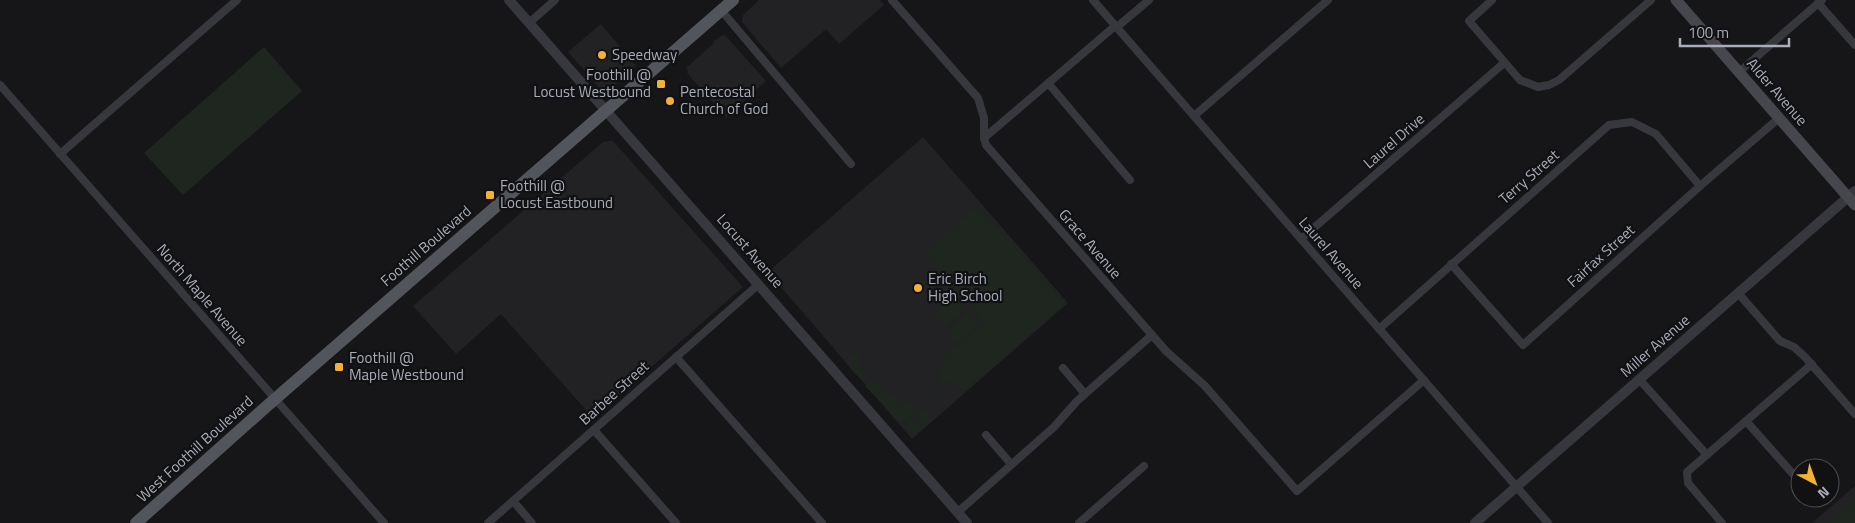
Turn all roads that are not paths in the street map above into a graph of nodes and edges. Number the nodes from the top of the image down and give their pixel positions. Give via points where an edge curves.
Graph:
1 (237, 0) edge
2 (509, 0) edge
3 (555, 0) edge
4 (733, 0) edge
5 (892, 0) edge
6 (1093, 0) edge
7 (1149, 0) edge
8 (1328, 0) edge
9 (1492, 0) edge
10 (1651, 0) edge
11 (1676, 0) edge
12 (1820, 2) edge
13 (721, 10) junction
14 (529, 23) junction
15 (1116, 27) junction
16 (1855, 45) edge
17 (1504, 63) junction
18 (1739, 72) junction
19 (1048, 83) junction
20 (0, 84) edge
21 (606, 110) junction
22 (1194, 116) junction
23 (1780, 118) junction
24 (984, 138) junction
25 (60, 154) junction
26 (851, 164) dead end
27 (1130, 180) dead end
28 (1700, 186) junction
29 (1853, 197) edge
30 (1301, 239) junction
31 (1450, 264) junction
32 (758, 284) junction
33 (1738, 294) junction
34 (1379, 329) junction
35 (1152, 334) junction
36 (676, 357) junction
37 (1812, 364) junction
38 (1063, 368) dead end
39 (1640, 379) junction
40 (1424, 380) junction
41 (1085, 394) junction
42 (275, 399) junction
43 (1855, 414) edge
44 (1746, 421) junction
45 (594, 430) junction
46 (986, 435) dead end
47 (1707, 455) junction
48 (1012, 464) junction
49 (1144, 466) dead end
50 (1790, 471) edge
51 (1516, 487) junction
52 (513, 501) junction
53 (958, 512) junction
54 (136, 523) edge
55 (384, 523) edge
56 (488, 523) edge
57 (532, 523) edge
58 (676, 523) edge
59 (822, 523) edge
60 (967, 523) edge
61 (1079, 523) edge
62 (1475, 523) edge
63 (1548, 523) edge
64 (1722, 523) edge

1 - 25 street
2 - 14 street, Locust Avenue
3 - 14 street
4 - 13 main road, Foothill Boulevard
5 - 24 street via 978,98 984,118
6 - 15 street, Laurel Avenue
7 - 15 street
8 - 22 street
9 - 17 street via 1469,21
10 - 17 street via 1559,80 1549,85 1538,87 1520,80
11 - 18 main road, Alder Avenue
12 - 16 street
12 - 18 street
13 - 21 main road, Foothill Boulevard
13 - 26 street
14 - 21 street, Locust Avenue
15 - 19 street
15 - 22 street, Laurel Avenue
17 - 30 street, Laurel Drive
18 - 23 main road, Alder Avenue
19 - 24 street
19 - 27 street
20 - 25 street, North Maple Avenue
21 - 32 street, Locust Avenue
21 - 42 main road, Foothill Boulevard
22 - 30 street, Laurel Avenue
23 - 28 street, Fairfax Street
23 - 29 main road, Alder Avenue
24 - 35 street, Grace Avenue via 986,145
25 - 42 street, North Maple Avenue
28 - 31 street, Terry Street via 1656,134 1632,122 1609,125
28 - 31 street, Fairfax Street via 1522,345
29 - 33 street, Miller Avenue
30 - 34 street, Laurel Avenue
31 - 34 street, Terry Street
32 - 36 street, Barbee Street
32 - 53 street, Locust Avenue
33 - 37 street via 1780,340 1794,347
33 - 39 street, Miller Avenue
34 - 40 street, Laurel Avenue
35 - 40 street, Grace Avenue via 1174,360 1205,386 1297,491
35 - 41 street
36 - 45 street, Barbee Street
36 - 59 street
37 - 43 street
37 - 44 street
38 - 41 street
39 - 47 street
39 - 51 street, Miller Avenue
40 - 51 street, Laurel Avenue
41 - 48 street
42 - 54 main road, West Foothill Boulevard
42 - 55 street, North Maple Avenue
44 - 47 street
44 - 50 street
45 - 52 street, Barbee Street
45 - 58 street
46 - 48 street
47 - 64 street via 1687,472 1688,484
48 - 53 street
49 - 61 street
51 - 62 street, Miller Avenue
51 - 63 street, Laurel Avenue
52 - 56 street, Barbee Street
52 - 57 street
53 - 60 street, Locust Avenue

